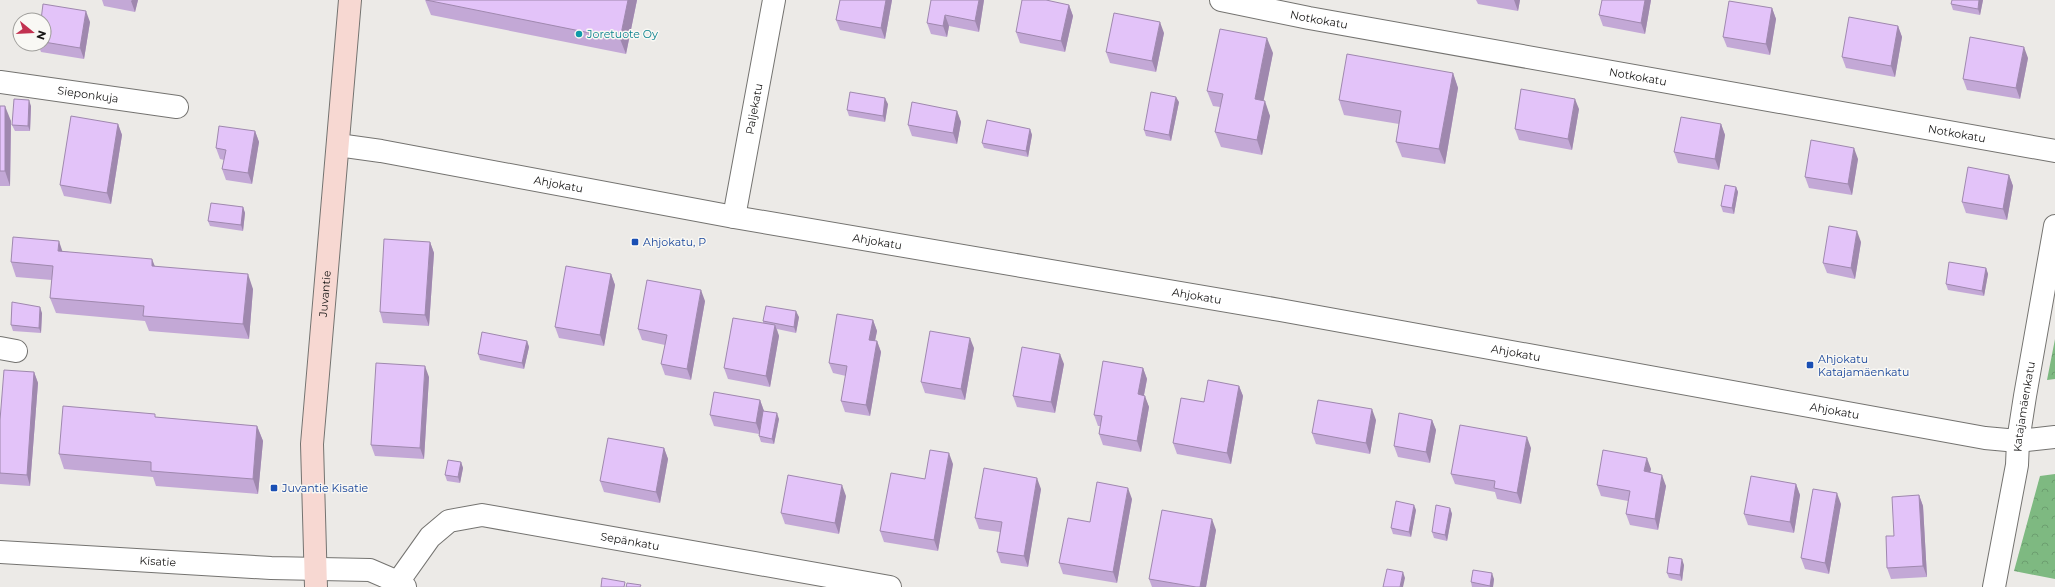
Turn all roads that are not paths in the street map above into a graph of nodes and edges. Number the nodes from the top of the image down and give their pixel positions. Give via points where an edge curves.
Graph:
1 (350, 0) edge
2 (774, 0) edge
3 (1221, 0) edge
4 (0, 82) edge
5 (177, 107) dead end
6 (338, 146) junction
7 (2055, 151) edge
8 (734, 217) junction
9 (2055, 226) edge
10 (2055, 437) edge
11 (2018, 441) junction
12 (0, 552) edge
13 (315, 578) edge
14 (401, 584) edge
15 (890, 587) edge
16 (1994, 587) edge

1 - 6 main road, Juvantie
2 - 8 street, Paljekatu
3 - 7 street, Notkokatu via 1309,18
4 - 5 street, Sieponkuja
6 - 8 street, Ahjokatu
6 - 13 main road, Juvantie via 312,444
8 - 11 street, Ahjokatu via 1280,310 1984,438
9 - 11 street, Katajamäenkatu
10 - 11 street, Ahjokatu
11 - 16 street, Katajamäenkatu via 2017,466
12 - 13 street, Kisatie
13 - 14 street, Kisatie via 370,570
14 - 15 street, Sepänkatu via 430,538 449,521 482,515

